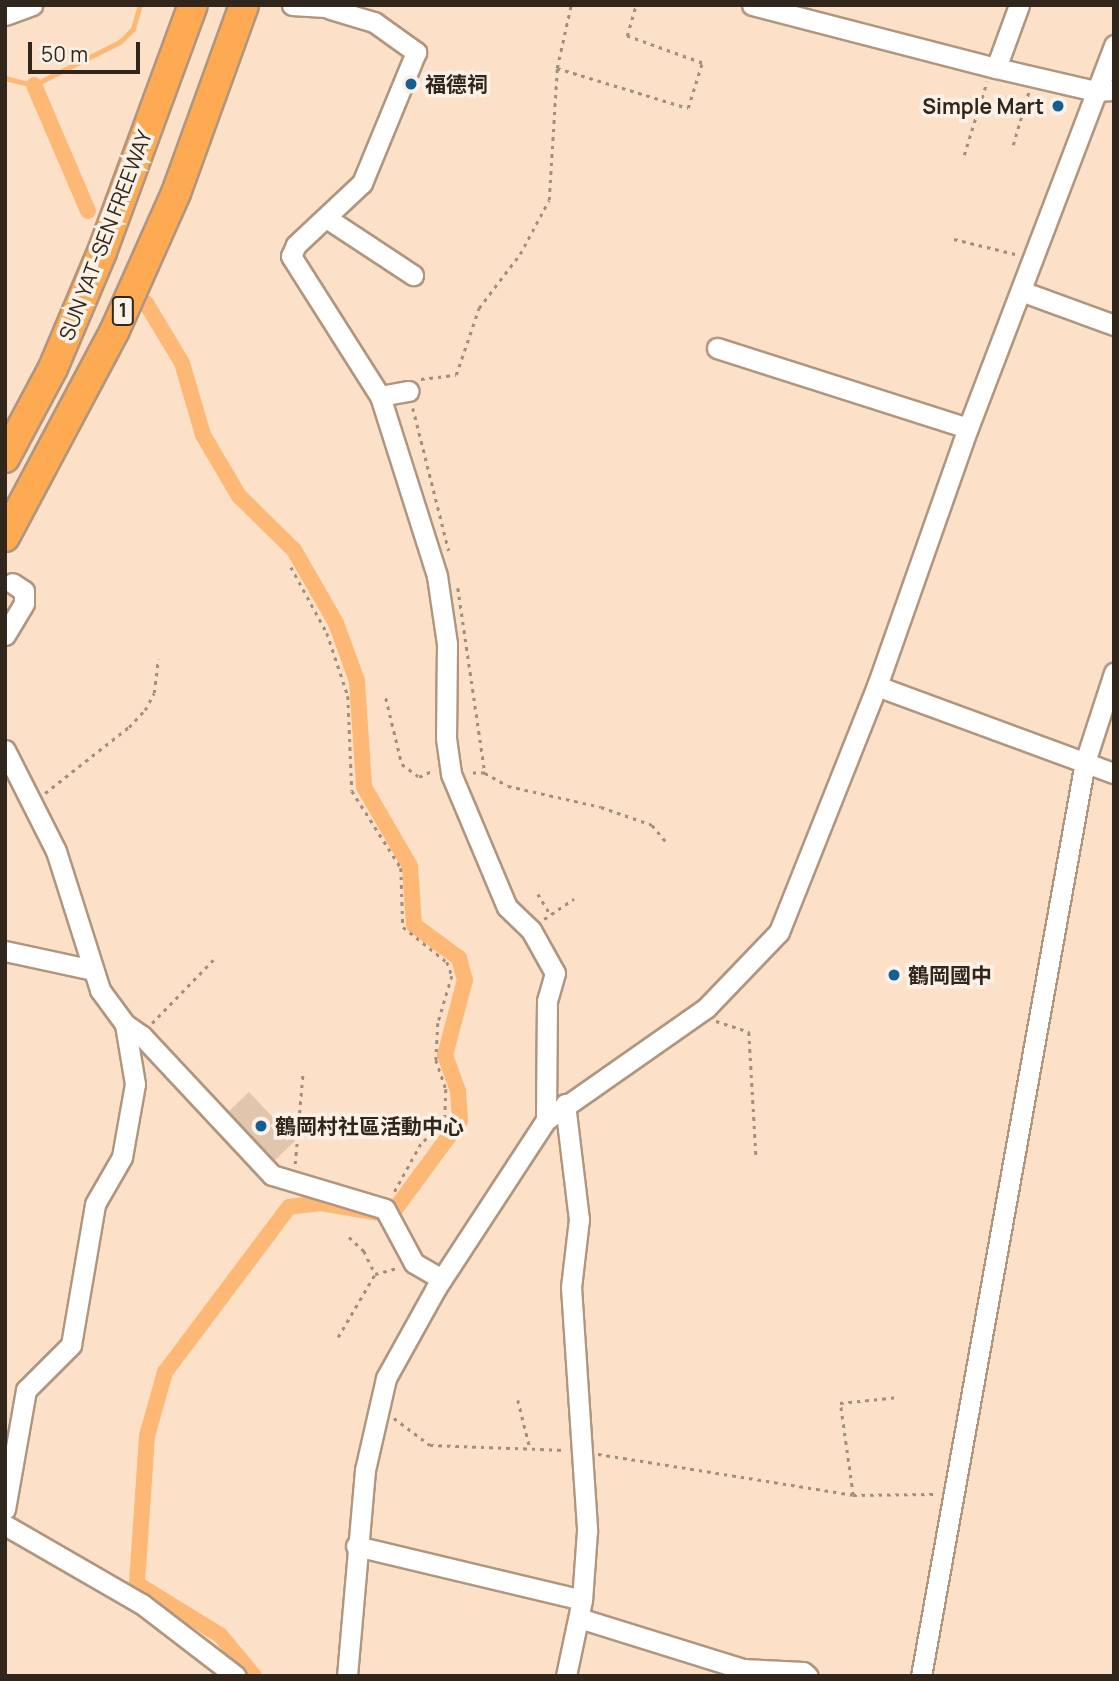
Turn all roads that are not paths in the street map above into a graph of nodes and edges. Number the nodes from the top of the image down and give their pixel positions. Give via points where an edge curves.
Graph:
1 (31, 5) edge
2 (193, 5) edge
3 (244, 5) edge
4 (292, 5) edge
5 (362, 5) edge
6 (752, 5) edge
7 (1019, 5) edge
8 (330, 9) junction
9 (5, 15) edge
10 (1114, 45) edge
11 (994, 67) junction
12 (1105, 90) edge
13 (328, 219) junction
14 (413, 275) dead end
15 (1021, 291) junction
16 (1114, 325) edge
17 (717, 348) dead end
18 (409, 391) road end
19 (380, 396) junction
20 (968, 428) junction
21 (5, 458) edge
22 (5, 537) edge
23 (12, 583) dead end
24 (5, 635) edge
25 (877, 686) junction
26 (1111, 686) edge
27 (5, 750) edge
28 (1085, 762) junction
29 (1114, 773) edge
30 (5, 951) edge
31 (93, 970) junction
32 (125, 1024) junction
33 (565, 1104) junction
34 (546, 1120) junction
35 (442, 1279) junction
36 (5, 1509) edge
37 (5, 1525) edge
38 (356, 1546) junction
39 (580, 1609) junction
40 (236, 1676) edge
41 (347, 1676) edge
42 (566, 1676) edge
43 (808, 1676) edge
44 (920, 1676) edge

1 - 9 street
2 - 21 highway, SUN YAT-SEN FREEWAY / 1 via 86,291 53,368
3 - 22 highway, SUN YAT-SEN FREEWAY / 1 via 176,193 115,330
4 - 8 street
5 - 8 street
6 - 11 street
7 - 11 street
8 - 13 street via 374,22 416,52 362,183
10 - 12 street
11 - 12 street
12 - 15 street
13 - 14 street
13 - 19 street via 296,245 291,256
15 - 16 street
15 - 20 street
17 - 20 street
18 - 19 street
19 - 34 street via 437,576 447,645 450,769 507,907 531,930 555,973 547,1001
20 - 25 street
23 - 24 street via 24,591 24,603
25 - 28 street
25 - 33 street via 779,932 706,1008
26 - 28 street
27 - 31 street via 56,851
28 - 29 street
28 - 44 street
30 - 31 street
31 - 32 street via 100,990
32 - 35 street via 142,1035 272,1175 385,1209 414,1263
32 - 36 street via 135,1084 122,1157 94,1203 71,1345 26,1390
33 - 34 street
33 - 39 street via 579,1219 571,1287 587,1531
34 - 35 street
35 - 38 street via 386,1378 377,1407
37 - 40 street via 142,1604
38 - 39 street
38 - 41 street
39 - 42 street
39 - 43 street via 743,1669

